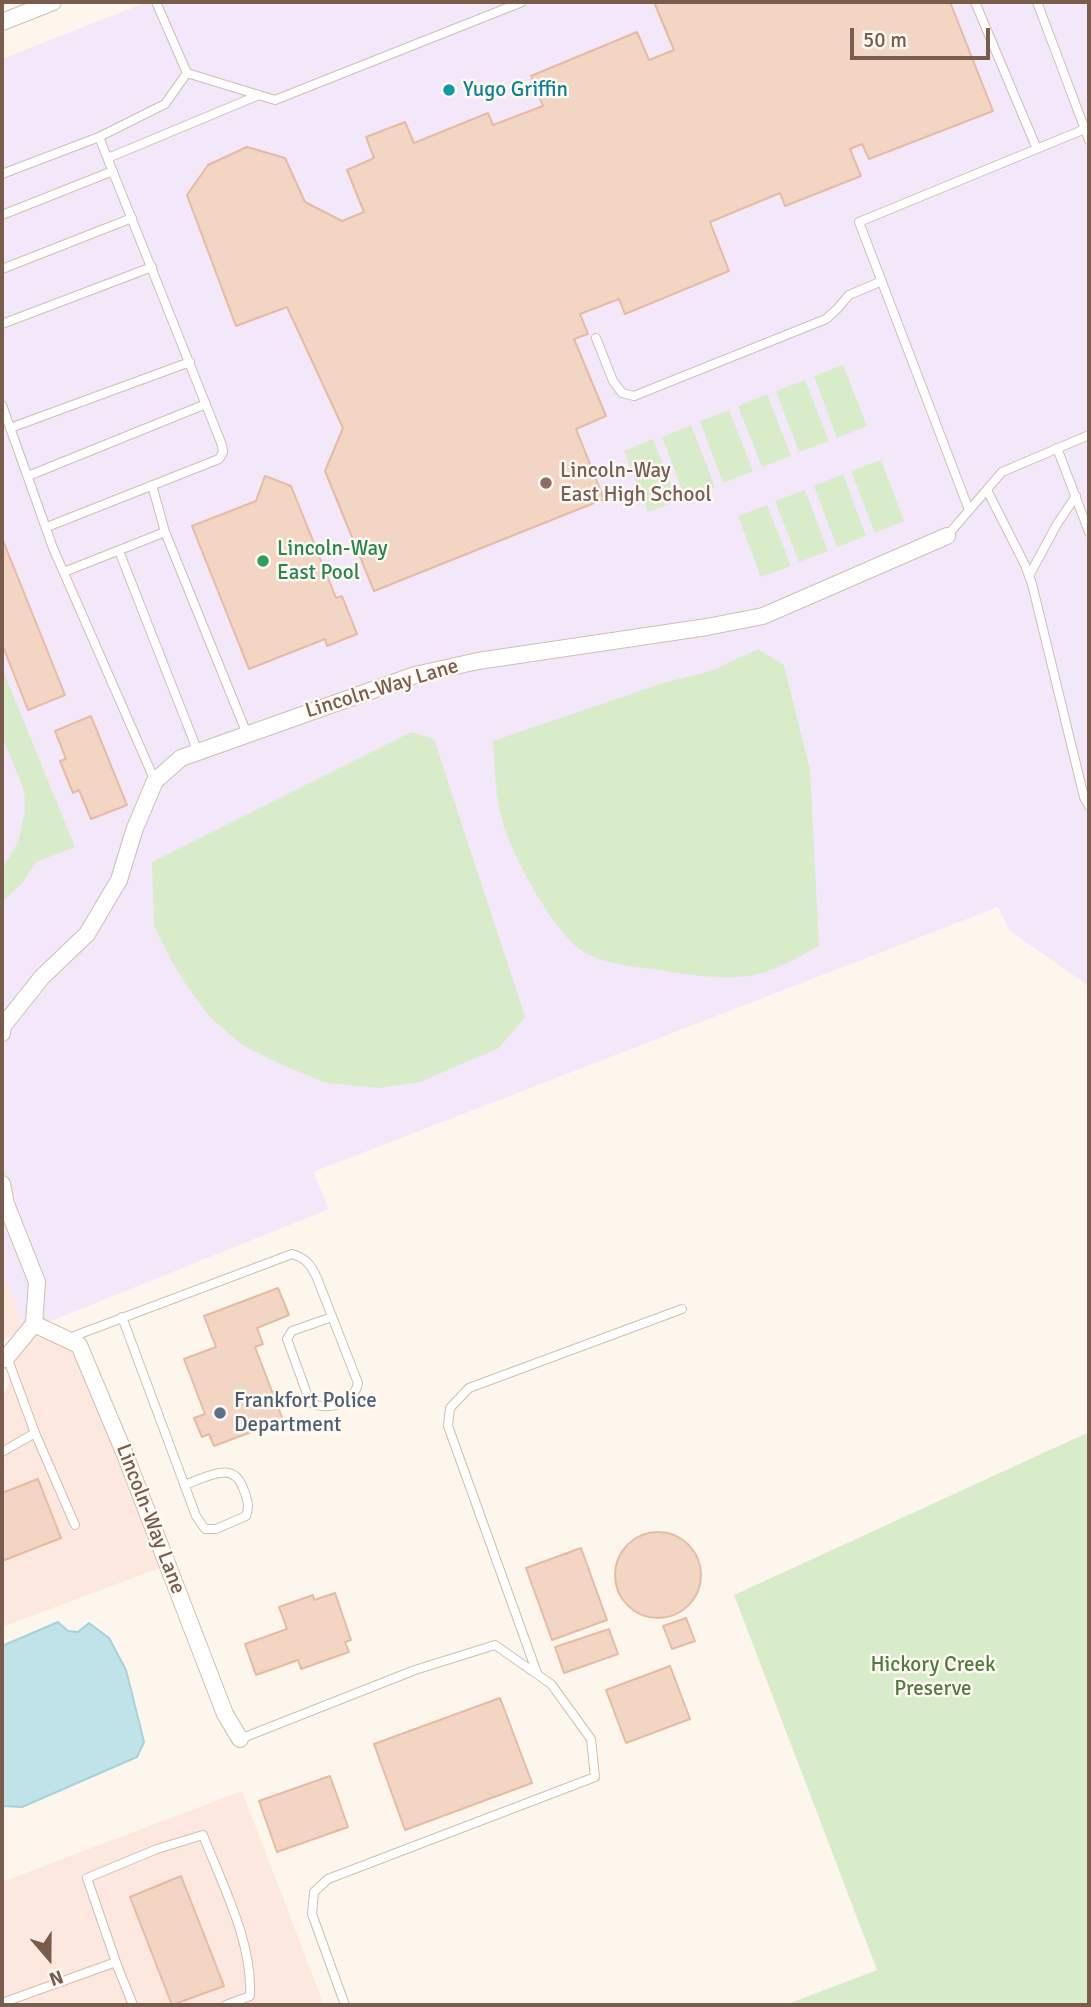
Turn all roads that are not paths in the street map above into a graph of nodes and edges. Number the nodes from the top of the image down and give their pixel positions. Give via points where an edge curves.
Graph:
1 (53, 2) edge
2 (156, 2) edge
3 (522, 2) edge
4 (975, 2) edge
5 (1037, 2) edge
6 (2, 22) edge
7 (187, 73) junction
8 (259, 95) junction
9 (1085, 129) junction
10 (99, 136) junction
11 (1089, 140) edge
12 (1037, 149) junction
13 (108, 158) junction
14 (113, 171) junction
15 (2, 174) edge
16 (2, 215) edge
17 (132, 218) junction
18 (152, 267) junction
19 (2, 269) edge
20 (881, 281) junction
21 (2, 324) edge
22 (596, 338) dead end
23 (190, 362) junction
24 (206, 404) junction
25 (2, 405) edge
26 (10, 428) junction
27 (1089, 435) edge
28 (1057, 449) junction
29 (28, 476) junction
30 (152, 485) junction
31 (987, 490) junction
32 (1076, 496) junction
33 (969, 510) junction
34 (47, 527) junction
35 (165, 532) junction
36 (1089, 532) edge
37 (947, 536) joint
38 (119, 551) junction
39 (64, 572) junction
40 (1029, 576) junction
41 (247, 734) junction
42 (198, 752) junction
43 (155, 781) junction
44 (1089, 806) edge
45 (2, 1033) edge
46 (2, 1184) edge
47 (4, 1205) edge
48 (682, 1308) dead end
49 (122, 1317) junction
50 (332, 1317) junction
51 (34, 1324) junction
52 (66, 1339) junction
53 (5, 1359) edge
54 (35, 1433) junction
55 (2, 1452) edge
56 (184, 1485) junction
57 (75, 1525) dead end
58 (537, 1673) junction
59 (240, 1739) joint
60 (118, 1968) junction
61 (2, 2003) edge
62 (134, 2005) edge
63 (226, 2005) edge
64 (345, 2005) edge

1 - 6 street
2 - 7 lane
3 - 8 lane via 275,100
4 - 12 lane
5 - 9 lane
7 - 8 lane
7 - 10 lane via 165,104
8 - 13 lane
9 - 11 lane
9 - 12 lane
10 - 13 lane
10 - 15 lane
12 - 20 lane via 859,222
13 - 14 lane
14 - 16 lane
14 - 17 lane
17 - 18 lane
17 - 19 lane
18 - 21 lane
18 - 23 lane
20 - 22 lane via 849,295 826,319 634,396 622,393 613,381
20 - 33 lane
23 - 24 lane
23 - 26 lane
24 - 29 lane
24 - 30 lane via 222,445 219,459
25 - 26 lane
26 - 29 lane
27 - 28 lane
28 - 31 lane via 1003,472
28 - 32 lane
29 - 34 lane
30 - 34 lane
30 - 35 lane
31 - 33 lane
31 - 40 lane
32 - 36 lane
32 - 40 lane
33 - 37 lane
34 - 39 lane
35 - 38 lane
35 - 41 lane
37 - 41 street, Lincoln-Way Lane via 763,615 415,675
38 - 39 lane
38 - 42 lane
39 - 43 lane
40 - 44 lane
41 - 42 street, Lincoln-Way Lane
42 - 43 street, Lincoln-Way Lane via 181,758
43 - 45 street, Lincoln-Way Lane via 118,880 87,934 42,977
46 - 47 street
47 - 51 street via 37,1282
48 - 58 lane via 469,1388 450,1408 448,1426
49 - 50 lane via 292,1254 311,1266
49 - 52 lane
49 - 56 lane
50 - 50 lane via 358,1383 356,1393 347,1400 320,1407 310,1402 286,1339 292,1331
51 - 52 street, Lincoln-Way Lane
51 - 53 street
52 - 59 street, Lincoln-Way Lane via 79,1345 225,1714
53 - 54 lane
54 - 55 lane
54 - 57 lane
56 - 56 lane via 205,1529 246,1516 248,1501 234,1473 225,1471
58 - 59 lane via 495,1645 415,1670
58 - 64 lane via 551,1684 591,1739 595,1777 328,1879 314,1892 312,1914
60 - 61 lane via 116,1962
60 - 62 lane
60 - 63 lane via 87,1878 203,1835 245,1945 251,1979 250,1996

